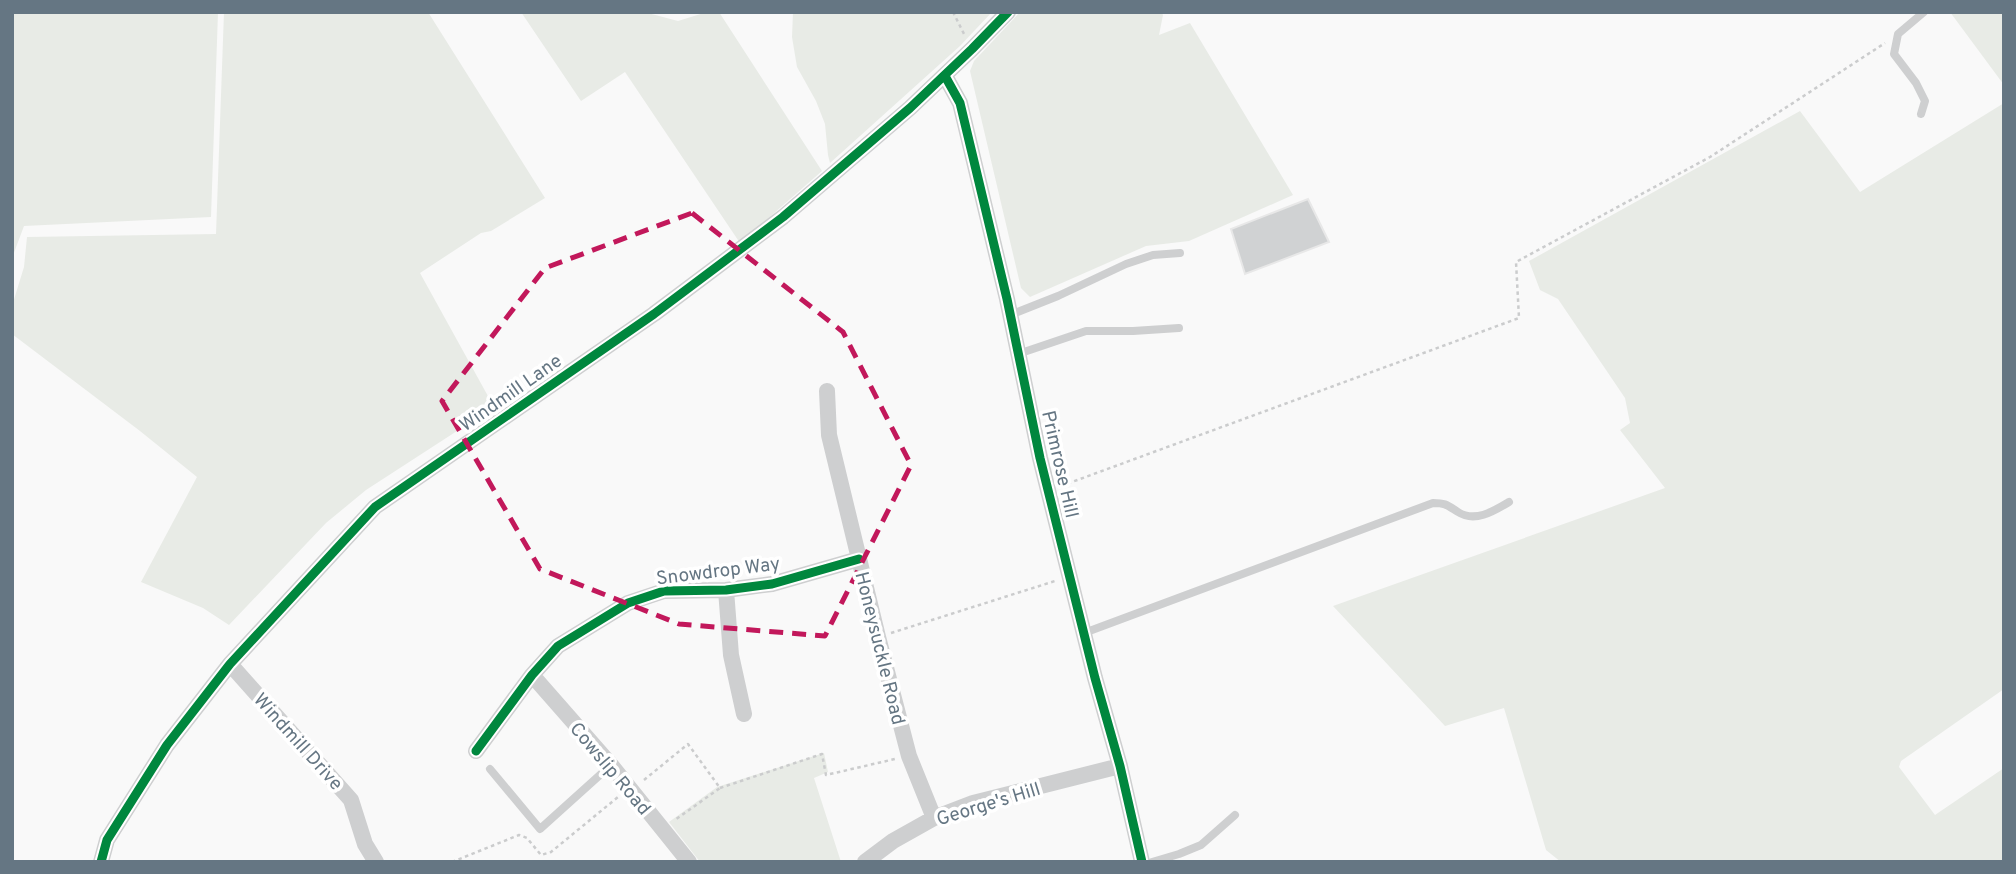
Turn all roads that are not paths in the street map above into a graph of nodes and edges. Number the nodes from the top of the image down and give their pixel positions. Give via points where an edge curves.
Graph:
1 (1008, 12) edge
2 (1924, 12) edge
3 (945, 76) junction
4 (1921, 114) dead end
5 (1180, 253) dead end
6 (1010, 315) junction
7 (1179, 328) dead end
8 (1018, 354) junction
9 (827, 391) dead end
10 (1509, 502) dead end
11 (859, 559) junction
12 (726, 590) junction
13 (1084, 633) junction
14 (230, 664) junction
15 (532, 675) junction
16 (744, 714) dead end
17 (476, 751) dead end
18 (611, 765) junction
19 (1120, 766) junction
20 (490, 769) dead end
21 (1235, 815) dead end
22 (934, 818) junction
23 (101, 862) edge
24 (376, 862) edge
25 (689, 862) edge
26 (865, 862) edge
27 (1142, 862) edge
28 (1152, 862) edge

1 - 3 street, Windmill Lane
2 - 4 lane via 1898,34 1895,54 1925,101
3 - 6 street, Primrose Hill via 961,103
3 - 14 street, Windmill Lane via 772,225 654,314 375,507
5 - 6 lane via 1126,264
6 - 8 street, Primrose Hill
7 - 8 lane via 1087,331
8 - 13 street, Primrose Hill
9 - 11 street, Honeysuckle Road via 829,435
10 - 13 lane via 1487,514 1466,517 1444,503 1433,503
11 - 12 street, Snowdrop Way via 772,584
11 - 22 street, Honeysuckle Road via 909,756
12 - 15 street, Snowdrop Way via 664,591 628,603 558,646
12 - 16 street via 731,655
13 - 19 street, Primrose Hill
14 - 23 street, Windmill Lane via 167,745 107,840
14 - 24 street, Windmill Drive via 351,800
15 - 17 street, Snowdrop Way
15 - 18 street, Cowslip Road
18 - 20 lane via 540,828
18 - 25 street, Cowslip Road
19 - 22 street, George's Hill via 973,803
19 - 27 street, Primrose Hill
21 - 28 lane via 1201,845
22 - 26 street, George's Hill

